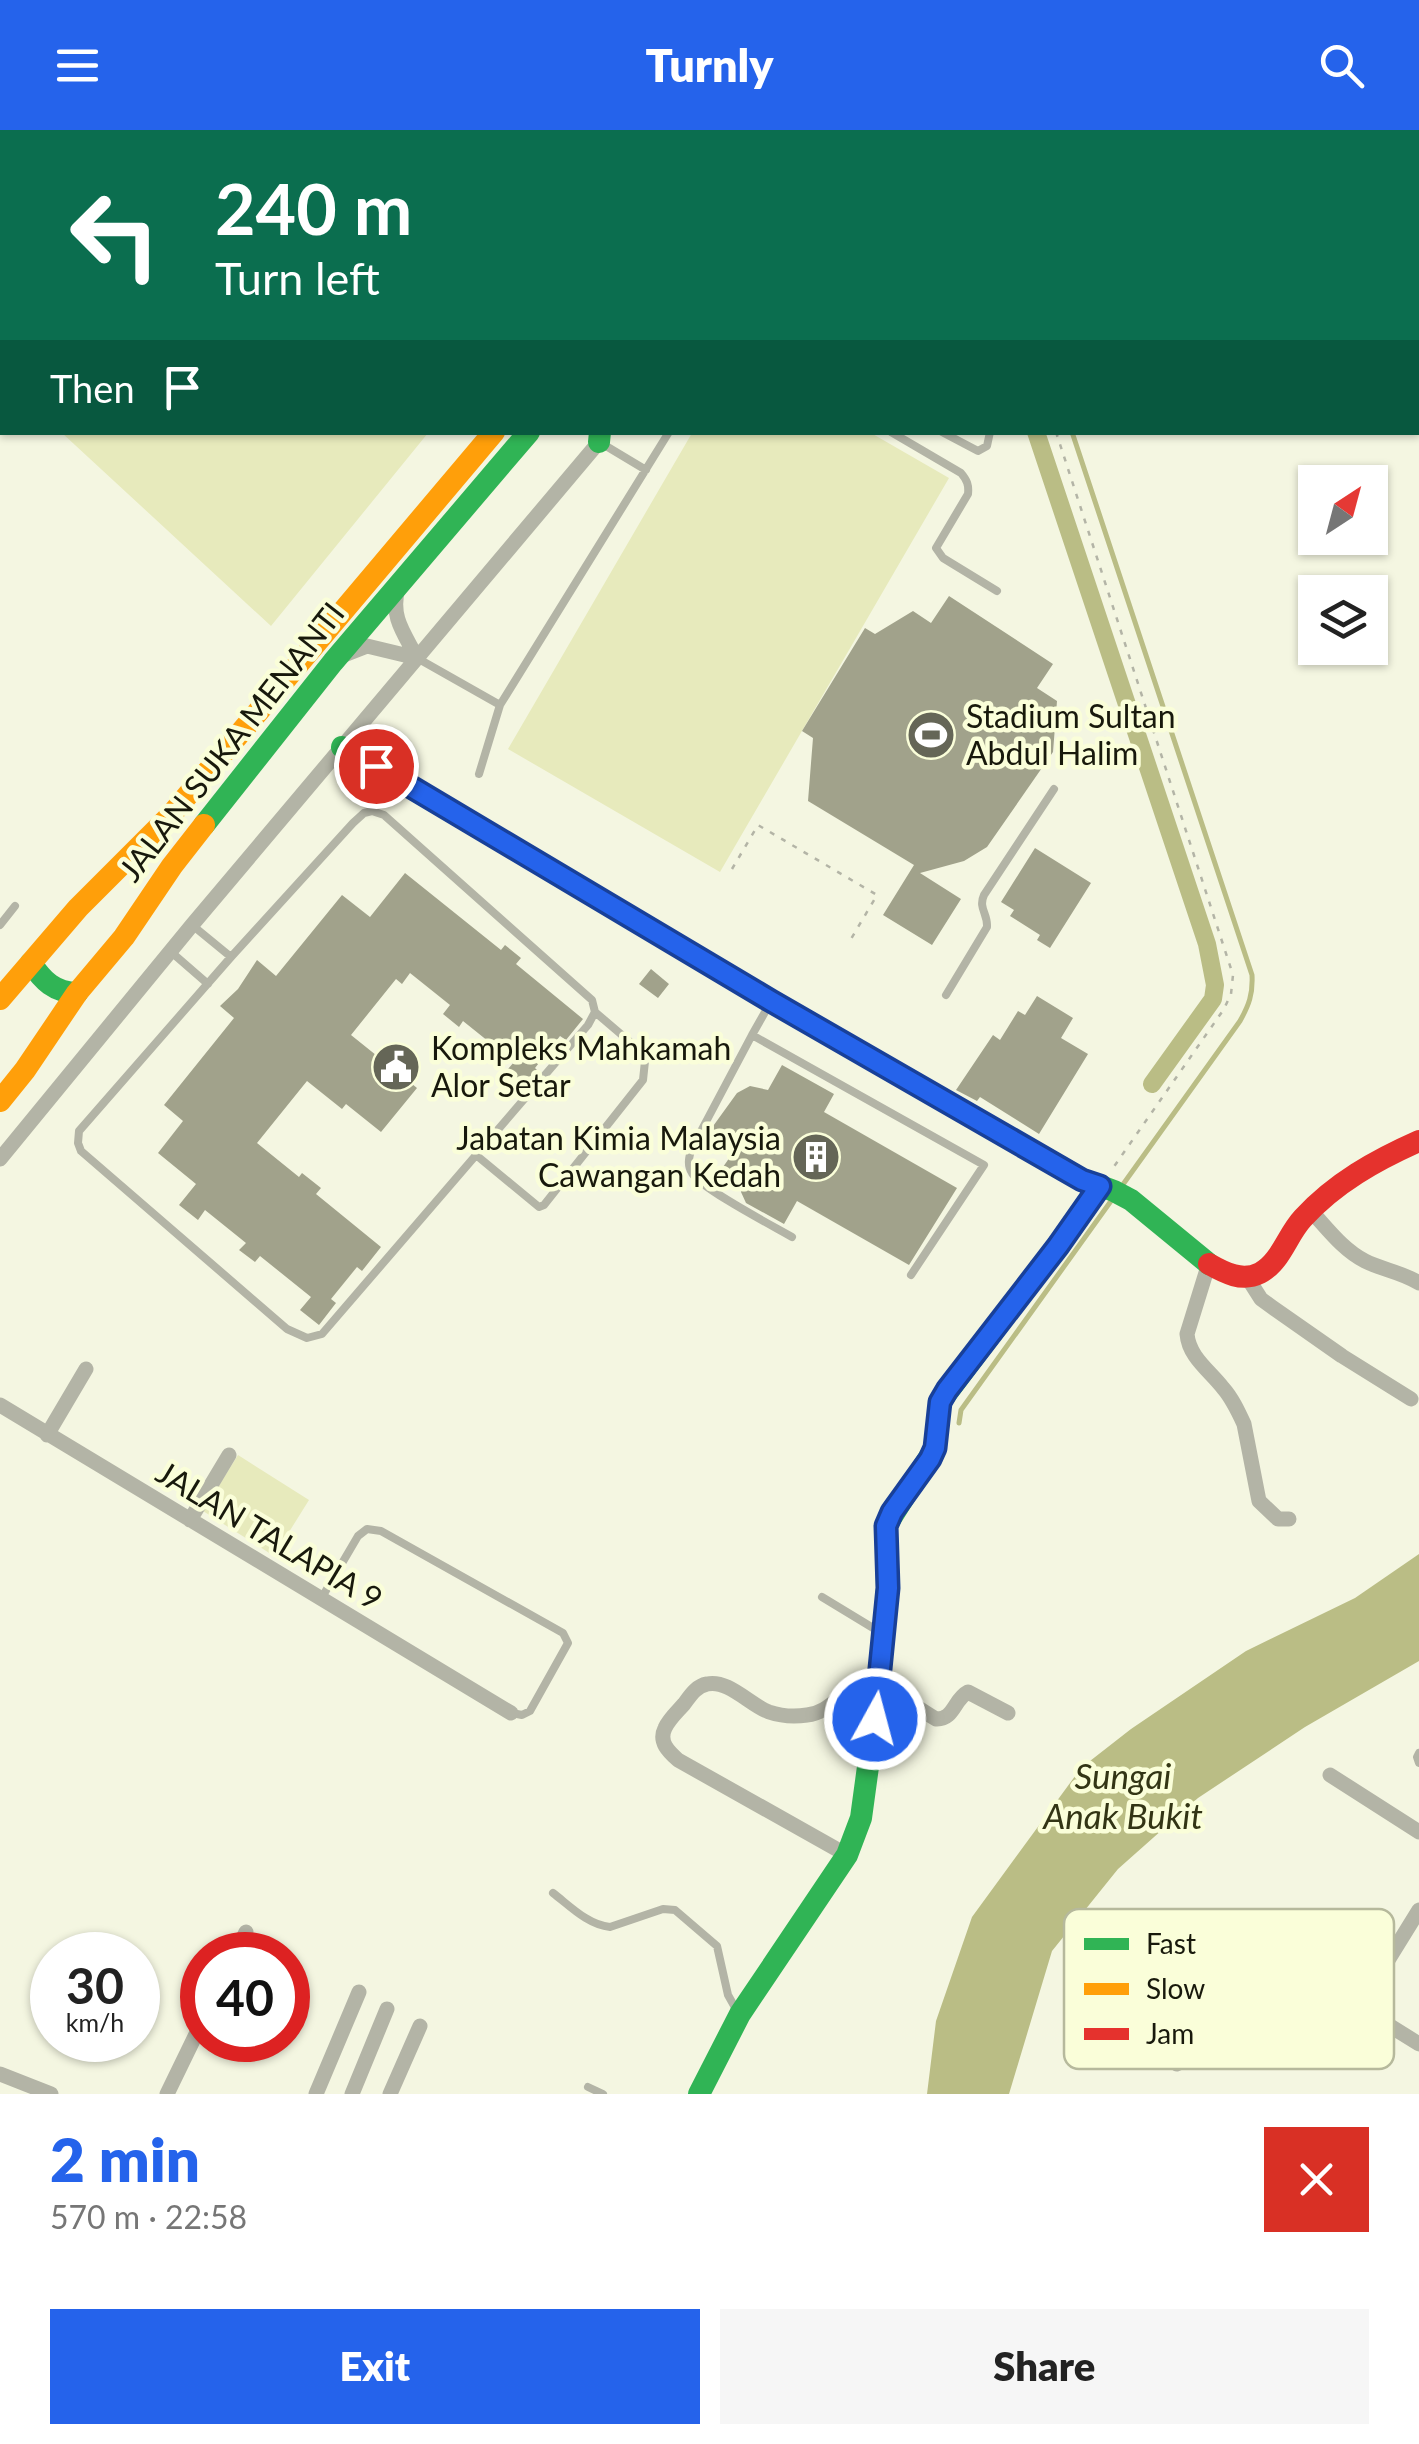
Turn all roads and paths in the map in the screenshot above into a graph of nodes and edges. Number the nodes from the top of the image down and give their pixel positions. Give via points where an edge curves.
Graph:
1 (491, 435) edge
2 (526, 435) edge
3 (667, 435) edge
4 (948, 435) edge
5 (990, 435) edge
6 (1057, 435) edge
7 (602, 436) edge
8 (910, 437) edge
9 (646, 470) junction
10 (399, 584) junction
11 (997, 591) dead end
12 (417, 658) junction
13 (332, 662) junction
14 (500, 705) junction
15 (342, 747) junction
16 (479, 774) dead end
17 (1054, 788) dead end
18 (732, 869) dead end
19 (15, 906) dead end
20 (0, 925) edge
21 (192, 925) junction
22 (851, 939) dead end
23 (170, 951) junction
24 (230, 957) junction
25 (31, 963) junction
26 (208, 984) junction
27 (77, 993) junction
28 (946, 995) dead end
29 (0, 999) edge
30 (771, 1001) junction
31 (594, 1012) junction
32 (752, 1035) junction
33 (0, 1101) edge
34 (1419, 1140) edge
35 (476, 1155) junction
36 (0, 1158) edge
37 (1100, 1186) junction
38 (1310, 1211) junction
39 (792, 1237) dead end
40 (1209, 1263) junction
41 (911, 1275) dead end
42 (1247, 1277) junction
43 (1419, 1282) edge
44 (86, 1370) dead end
45 (1412, 1399) dead end
46 (0, 1406) edge
47 (47, 1434) junction
48 (229, 1455) dead end
49 (1289, 1519) dead end
50 (190, 1520) junction
51 (822, 1597) dead end
52 (321, 1599) junction
53 (884, 1634) junction
54 (879, 1686) junction
55 (511, 1713) joint
56 (1008, 1713) dead end
57 (1419, 1753) edge
58 (1419, 1763) edge
59 (1330, 1775) dead end
60 (1419, 1832) edge
61 (847, 1855) junction
62 (553, 1893) dead end
63 (1419, 1910) edge
64 (1394, 1950) edge
65 (359, 1992) dead end
66 (387, 2009) dead end
67 (740, 2014) junction
68 (420, 2026) dead end
69 (1394, 2029) edge
70 (1419, 2044) edge
71 (183, 2062) edge
72 (0, 2074) edge
73 (588, 2087) dead end
74 (51, 2094) edge
75 (167, 2094) edge
76 (316, 2094) edge
77 (352, 2094) edge
78 (390, 2094) edge
79 (603, 2094) edge
80 (699, 2094) edge

1 - 25 street, JALAN SUKA MENANTI via 171,815
2 - 10 street, JALAN SUKA MENANTI
3 - 9 lane
4 - 5 lane via 978,451 988,446
6 - 37 path via 1233,975 1224,1009
7 - 9 lane
7 - 12 street
8 - 11 lane via 969,486 936,548
9 - 14 lane
10 - 12 street via 395,613
10 - 13 street, JALAN SUKA MENANTI
12 - 13 street via 366,646
12 - 14 lane
12 - 15 street
13 - 27 street, JALAN SUKA MENANTI
14 - 16 lane
15 - 21 street
15 - 30 street
17 - 28 lane via 984,894 986,927
18 - 22 path via 758,825 877,895
19 - 20 lane
21 - 23 street
21 - 24 lane
23 - 26 lane
23 - 36 street
24 - 26 lane
24 - 31 lane via 353,823 372,811 592,1000
25 - 27 street via 48,985
25 - 29 street, JALAN SUKA MENANTI
26 - 35 lane via 80,1131 78,1143 288,1329 306,1338 322,1334
27 - 33 street, JALAN SUKA MENANTI
30 - 32 lane
30 - 37 street
31 - 35 lane
31 - 35 lane via 643,1053 643,1080 544,1205 538,1207
32 - 39 lane via 688,1161 705,1186
32 - 41 lane via 984,1165
34 - 38 street via 1353,1174
37 - 40 street via 1130,1198
37 - 53 street via 940,1402 935,1448 886,1526
38 - 42 street via 1267,1268
38 - 43 street via 1366,1262
40 - 42 street
40 - 49 street via 1188,1344 1244,1424 1259,1501 1278,1519
42 - 45 street via 1261,1299
44 - 47 street
46 - 47 street, JALAN TALAPIA 9
47 - 50 street, JALAN TALAPIA 9
48 - 50 street
50 - 52 street, JALAN TALAPIA 9
51 - 53 lane
52 - 55 street, JALAN TALAPIA 9
52 - 55 lane via 367,1529 563,1633 568,1644 530,1711
53 - 54 street
54 - 56 street via 936,1719 946,1718 968,1692
54 - 61 street via 860,1818
54 - 61 street via 858,1685 814,1714 786,1716 710,1683 692,1692 662,1737 678,1760
57 - 58 lane
59 - 60 street
61 - 67 street
62 - 67 lane via 602,1927 674,1910 717,1946 728,1995
63 - 64 street
65 - 76 street
66 - 77 street
67 - 80 street
68 - 78 street
69 - 70 street
71 - 75 street
72 - 74 street
73 - 79 lane

